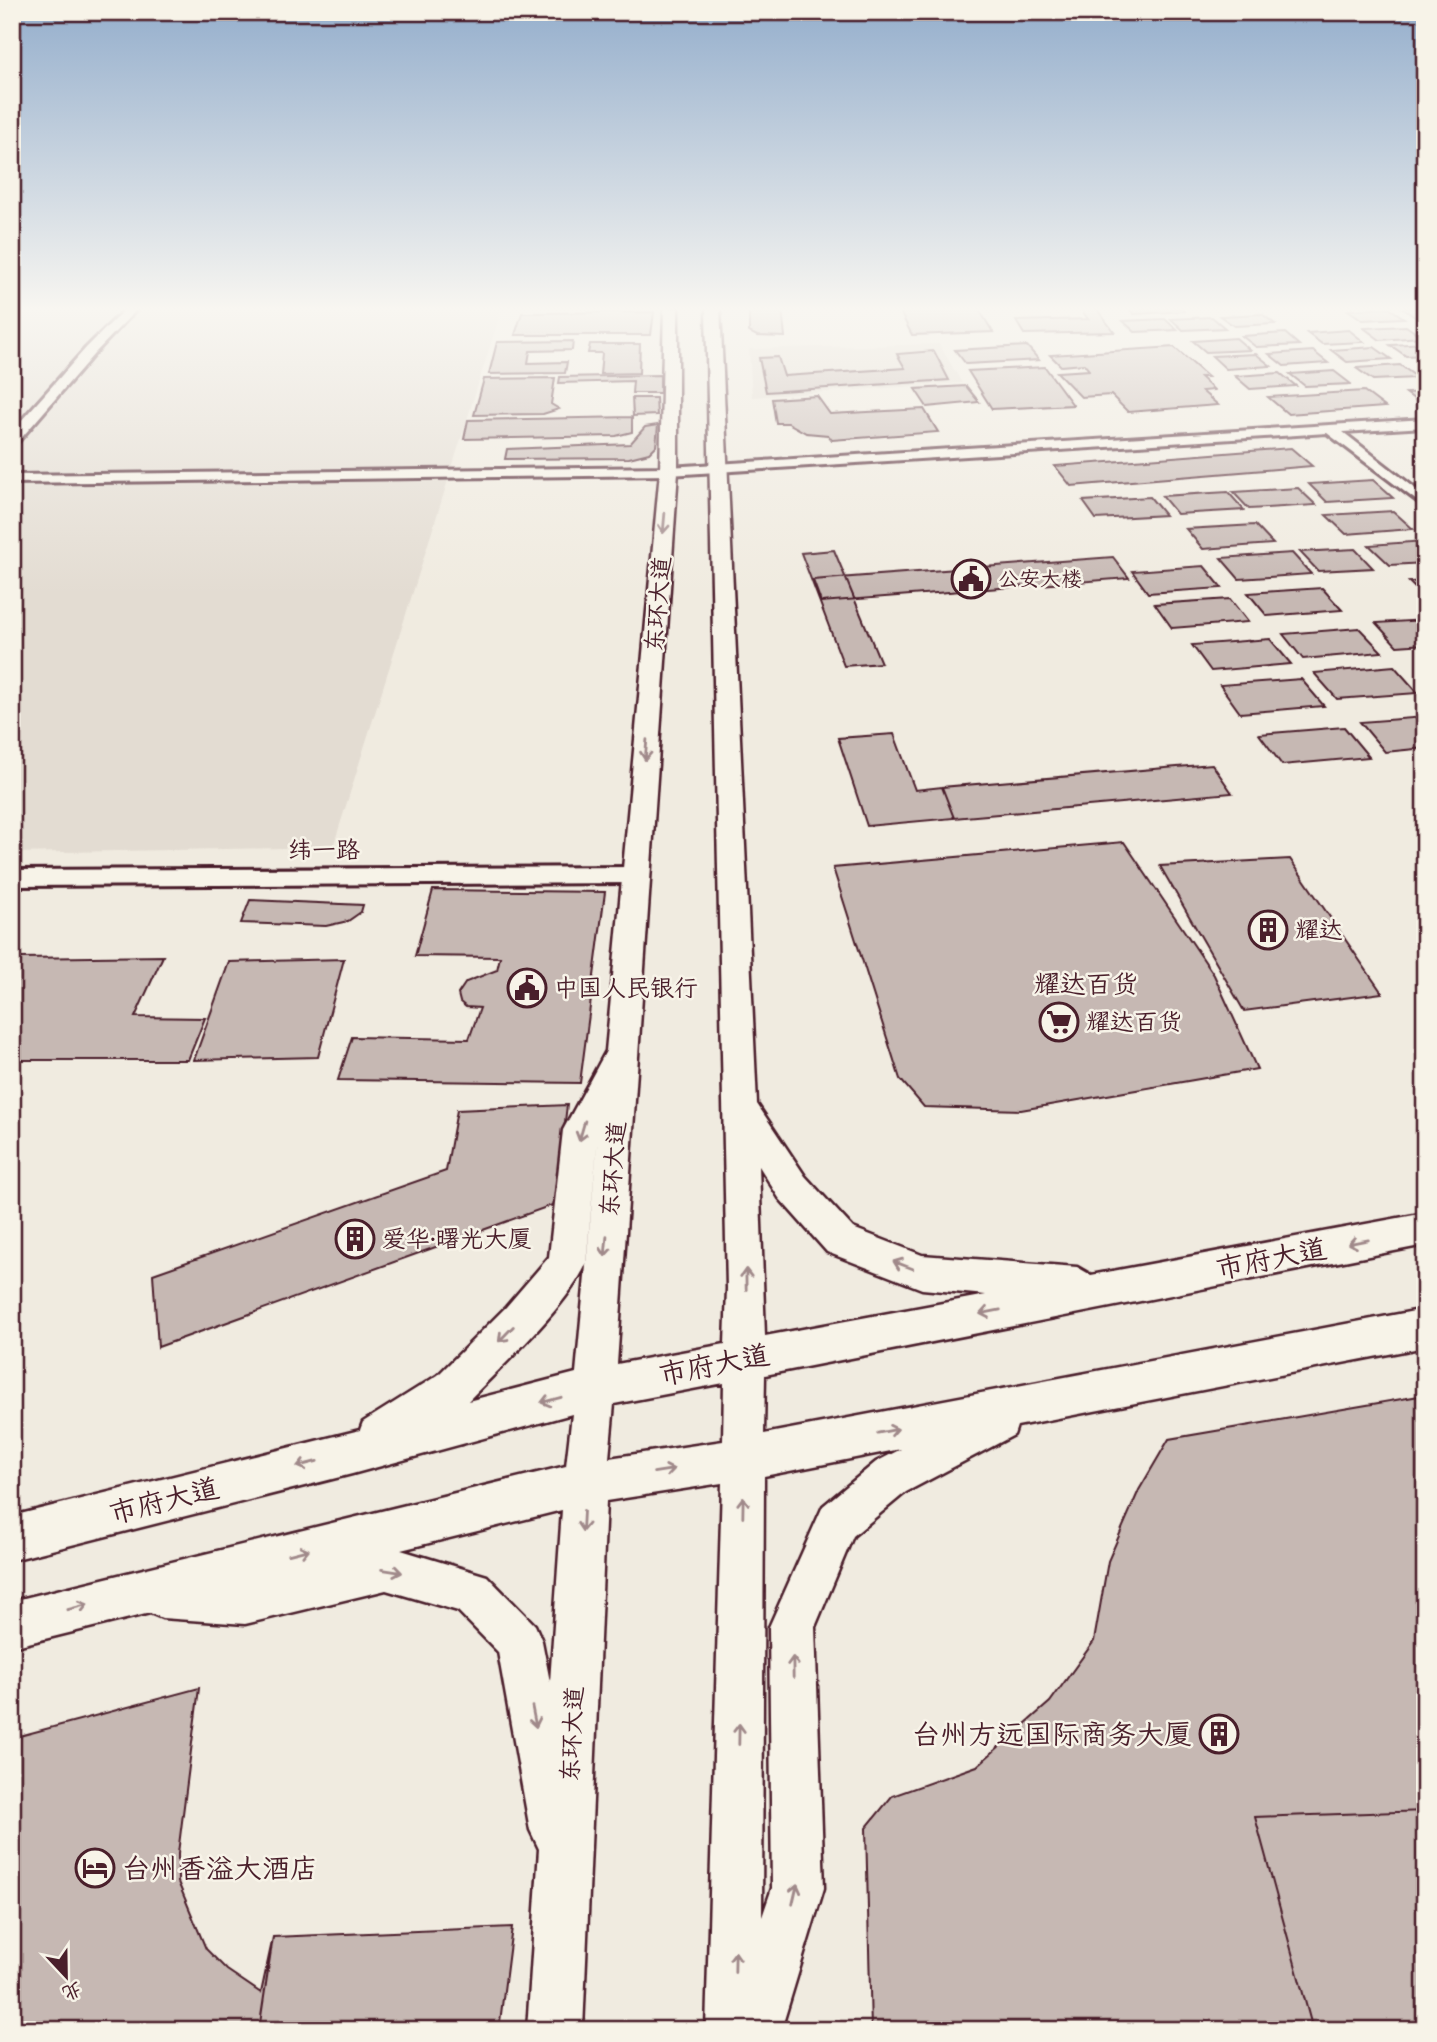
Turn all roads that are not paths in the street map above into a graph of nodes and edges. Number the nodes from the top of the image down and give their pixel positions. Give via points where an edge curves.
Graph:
1 (44, 403) edge
2 (670, 403) edge
3 (717, 403) edge
4 (1425, 423) edge
5 (1330, 429) junction
6 (12, 439) edge
7 (720, 468) junction
8 (669, 471) junction
9 (12, 479) edge
10 (1425, 503) edge
11 (636, 875) junction
12 (12, 878) edge
13 (622, 1048) junction
14 (741, 1108) junction
15 (1425, 1229) edge
16 (1116, 1288) junction
17 (1425, 1328) edge
18 (745, 1358) junction
19 (595, 1388) junction
20 (1028, 1404) junction
21 (352, 1453) junction
22 (743, 1459) junction
23 (585, 1483) junction
24 (12, 1538) edge
25 (132, 1593) junction
26 (12, 1624) edge
27 (565, 1879) junction
28 (555, 2030) edge
29 (734, 2030) edge
30 (753, 2030) edge

1 - 6 street
2 - 8 main road, 东环大道
3 - 7 main road
4 - 5 street
5 - 7 street
5 - 10 street
7 - 8 street
7 - 14 main road
8 - 9 street
8 -> 11 main road, 东环大道
11 - 12 street, 纬一路
11 - 13 main road, 东环大道
13 -> 19 main road, 东环大道
13 -> 21 main road via 580,1130 567,1264 452,1389
16 -> 14 main road via 922,1272 840,1240 792,1186
18 -> 14 main road
15 -> 16 main road, 市府大道
16 -> 18 main road, 市府大道
17 - 20 main road
18 - 19 main road, 市府大道
18 - 22 main road
19 -> 21 main road, 市府大道
19 - 23 main road, 东环大道
22 -> 20 main road
30 -> 20 main road via 798,1888 792,1627 838,1521 891,1477
21 -> 24 main road, 市府大道
23 -> 22 main road
29 -> 22 main road
25 -> 23 main road
23 -> 27 main road, 东环大道
26 -> 25 main road
25 -> 27 main road via 245,1601 386,1567 471,1592 519,1641
27 - 28 main road, 东环大道

